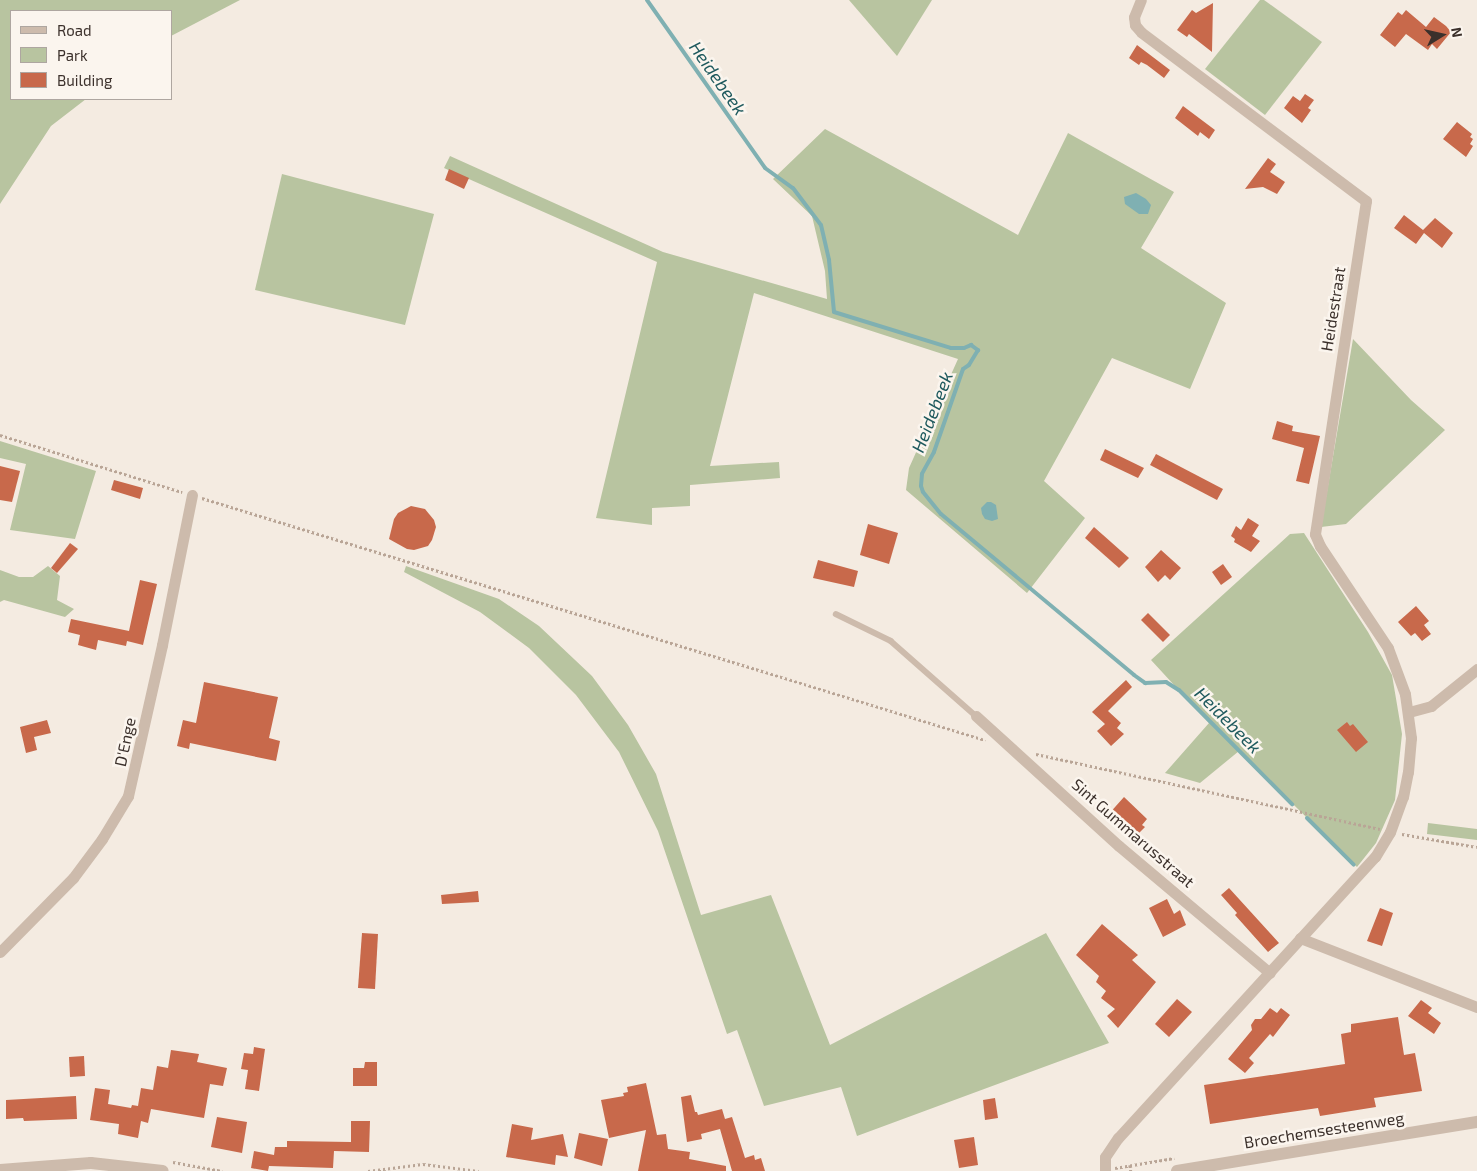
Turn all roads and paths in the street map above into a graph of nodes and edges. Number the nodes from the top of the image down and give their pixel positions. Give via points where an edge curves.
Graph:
1 (1140, 0) edge
2 (0, 434) edge
3 (192, 495) junction
4 (836, 614) dead end
5 (1477, 669) edge
6 (1408, 712) junction
7 (976, 716) joint
8 (991, 742) dead end
9 (1014, 749) junction
10 (1390, 832) junction
11 (1477, 847) edge
12 (1300, 938) junction
13 (0, 952) edge
14 (1270, 973) junction
15 (1477, 1007) edge
16 (1477, 1122) edge
17 (1130, 1165) dead end
18 (0, 1170) edge
19 (163, 1171) edge
20 (368, 1171) edge
21 (479, 1171) edge
22 (1105, 1171) edge
23 (1131, 1171) edge
24 (1177, 1171) edge

1 - 6 street, Heidestraat via 1134,17 1141,32 1366,201 1314,534 1388,648 1405,694
2 - 3 path
3 - 8 path
3 - 13 street, D'Enge via 128,796 73,878
4 - 7 lane via 891,642
5 - 6 street via 1431,706
6 - 10 street via 1411,738 1408,772
7 - 9 street, Sint Gummarusstraat
9 - 10 path
9 - 14 street, Sint Gummarusstraat via 1119,846
10 - 11 path
10 - 12 street via 1375,857
12 - 14 street
12 - 15 street
14 - 22 street via 1118,1138 1105,1157
16 - 24 street, Broechemsesteenweg
17 - 23 path
18 - 19 street via 91,1163
20 - 21 path via 423,1164

